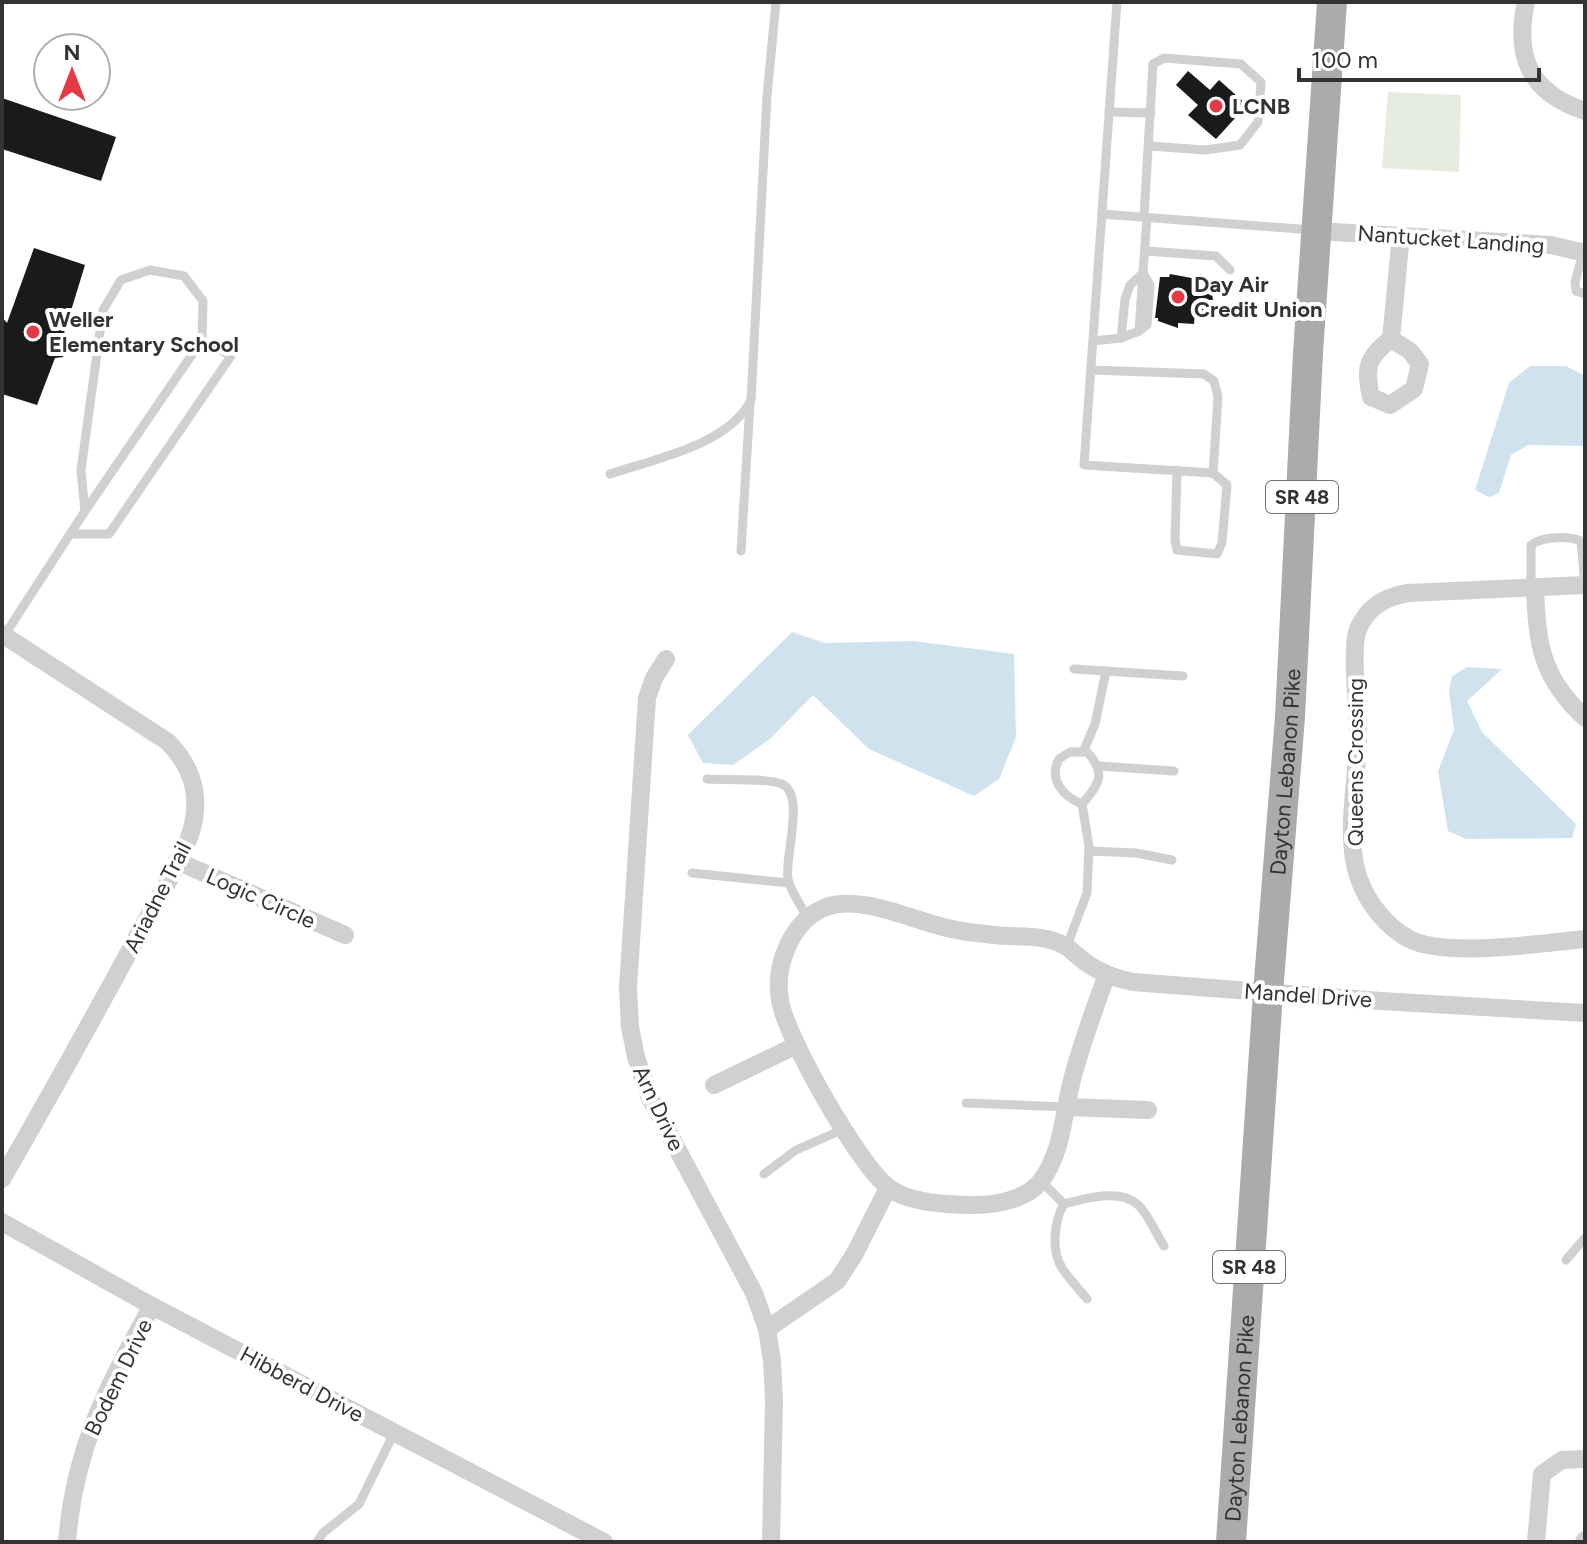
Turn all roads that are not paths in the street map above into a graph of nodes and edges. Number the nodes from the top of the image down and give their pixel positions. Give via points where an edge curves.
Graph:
1 (776, 2) edge
2 (1117, 2) edge
3 (1332, 2) edge
4 (1526, 2) edge
5 (1585, 111) edge
6 (1109, 112) junction
7 (1151, 113) junction
8 (1150, 146) junction
9 (1102, 214) junction
10 (1145, 217) junction
11 (1317, 231) junction
12 (1401, 235) junction
13 (1146, 251) junction
14 (1584, 253) edge
15 (1230, 270) dead end
16 (1143, 273) junction
17 (1585, 294) edge
18 (1121, 338) junction
19 (1391, 339) dead end
20 (202, 340) junction
21 (1093, 341) junction
22 (1091, 370) junction
23 (751, 400) junction
24 (1177, 470) junction
25 (1213, 473) junction
26 (610, 474) dead end
27 (85, 511) junction
28 (70, 534) junction
29 (741, 551) dead end
30 (1585, 585) edge
31 (1533, 587) junction
32 (3, 636) edge
33 (666, 659) dead end
34 (1074, 669) dead end
35 (1106, 671) junction
36 (1183, 676) dead end
37 (1585, 718) edge
38 (1083, 752) junction
39 (1099, 766) junction
40 (1174, 771) dead end
41 (707, 779) dead end
42 (1082, 804) junction
43 (1089, 851) junction
44 (1172, 860) dead end
45 (177, 861) junction
46 (692, 873) dead end
47 (789, 883) junction
48 (808, 918) junction
49 (345, 935) dead end
50 (1585, 939) edge
51 (1067, 946) junction
52 (1107, 974) junction
53 (1268, 993) junction
54 (1585, 1013) edge
55 (797, 1045) junction
56 (714, 1085) dead end
57 (966, 1103) dead end
58 (1066, 1107) junction
59 (1148, 1110) dead end
60 (844, 1129) junction
61 (764, 1174) dead end
62 (2, 1179) edge
63 (1041, 1181) junction
64 (888, 1188) junction
65 (1064, 1204) junction
66 (2, 1222) edge
67 (1585, 1238) edge
68 (1164, 1246) dead end
69 (1566, 1260) dead end
70 (1087, 1299) dead end
71 (152, 1306) junction
72 (767, 1329) junction
73 (394, 1433) junction
74 (1585, 1459) edge
75 (67, 1542) edge
76 (317, 1542) edge
77 (604, 1542) edge
78 (771, 1542) edge
79 (1231, 1542) edge
80 (1536, 1542) edge

1 - 23 lane
2 - 6 lane
3 - 11 main road, Dayton Lebanon Pike / SR 48
4 - 5 street via 1521,50 1533,76 1555,97
6 - 7 lane
6 - 9 lane
7 - 8 lane
7 - 8 lane via 1153,64 1164,58 1241,64 1261,82 1258,122 1240,145 1205,150
8 - 10 lane
9 - 10 lane
9 - 21 lane
10 - 11 lane
10 - 13 lane
11 - 12 street, Nantucket Landing
11 - 53 main road, Dayton Lebanon Pike / SR 48 via 1290,717
12 - 14 street, Nantucket Landing via 1551,245
12 - 19 street
13 - 15 lane via 1216,256
13 - 16 lane
14 - 17 lane via 1575,282 1576,291
16 - 18 lane via 1125,299
16 - 18 lane via 1139,331
18 - 21 lane
20 - 27 lane
20 - 27 lane via 203,301 184,276 150,270 121,280 103,310 81,470
20 - 28 lane via 231,356 109,534
21 - 22 lane
22 - 24 lane via 1084,465
22 - 25 lane via 1204,374 1214,381 1218,397
23 - 26 lane via 723,431
23 - 29 lane
24 - 25 lane
24 - 25 lane via 1177,550 1217,554 1227,485
27 - 28 lane
28 - 32 lane
30 - 31 street, Queens Crossing
30 - 31 lane via 1581,541 1562,539 1531,545
31 - 37 street via 1548,672
31 - 50 street, Queens Crossing via 1395,595 1362,621 1354,652 1355,865 1383,918 1420,943 1488,947
32 - 45 street, Ariadne Trail via 168,742 182,757 196,803
33 - 72 street, Arn Drive via 647,698 628,988 630,1027 650,1098 754,1293
34 - 35 lane
35 - 36 lane
35 - 38 lane
38 - 39 lane
38 - 42 lane via 1063,754 1054,775 1060,789
39 - 40 lane
39 - 42 lane via 1096,784
41 - 47 lane via 769,782 790,791
42 - 43 lane
43 - 44 lane
43 - 51 lane via 1087,893
45 - 49 street, Logic Circle
45 - 62 street, Ariadne Trail
46 - 47 lane
47 - 48 lane
48 - 51 street, Mandel Drive via 829,906 855,904 948,929
48 - 55 street via 796,931 779,972 780,1003
51 - 52 street, Mandel Drive
52 - 53 street, Mandel Drive via 1133,982
52 - 58 street
53 - 54 street, Mandel Drive
53 - 79 main road, Dayton Lebanon Pike / SR 48
55 - 56 street
55 - 60 street
57 - 58 lane
58 - 59 street
58 - 63 street via 1059,1145
60 - 61 lane via 796,1150
60 - 64 street
63 - 64 street via 1014,1199 984,1205 921,1200
63 - 65 lane
64 - 72 street via 837,1281
65 - 68 lane via 1095,1197 1137,1203
65 - 70 lane via 1056,1230 1060,1266
66 - 71 street, Hibberd Drive
67 - 69 lane
71 - 73 street, Hibberd Drive
71 - 75 street, Bodem Drive via 97,1411 76,1476
72 - 78 street, Arn Drive via 774,1400
73 - 76 lane via 359,1504
73 - 77 street, Hibberd Drive
74 - 80 street via 1562,1460 1542,1474

